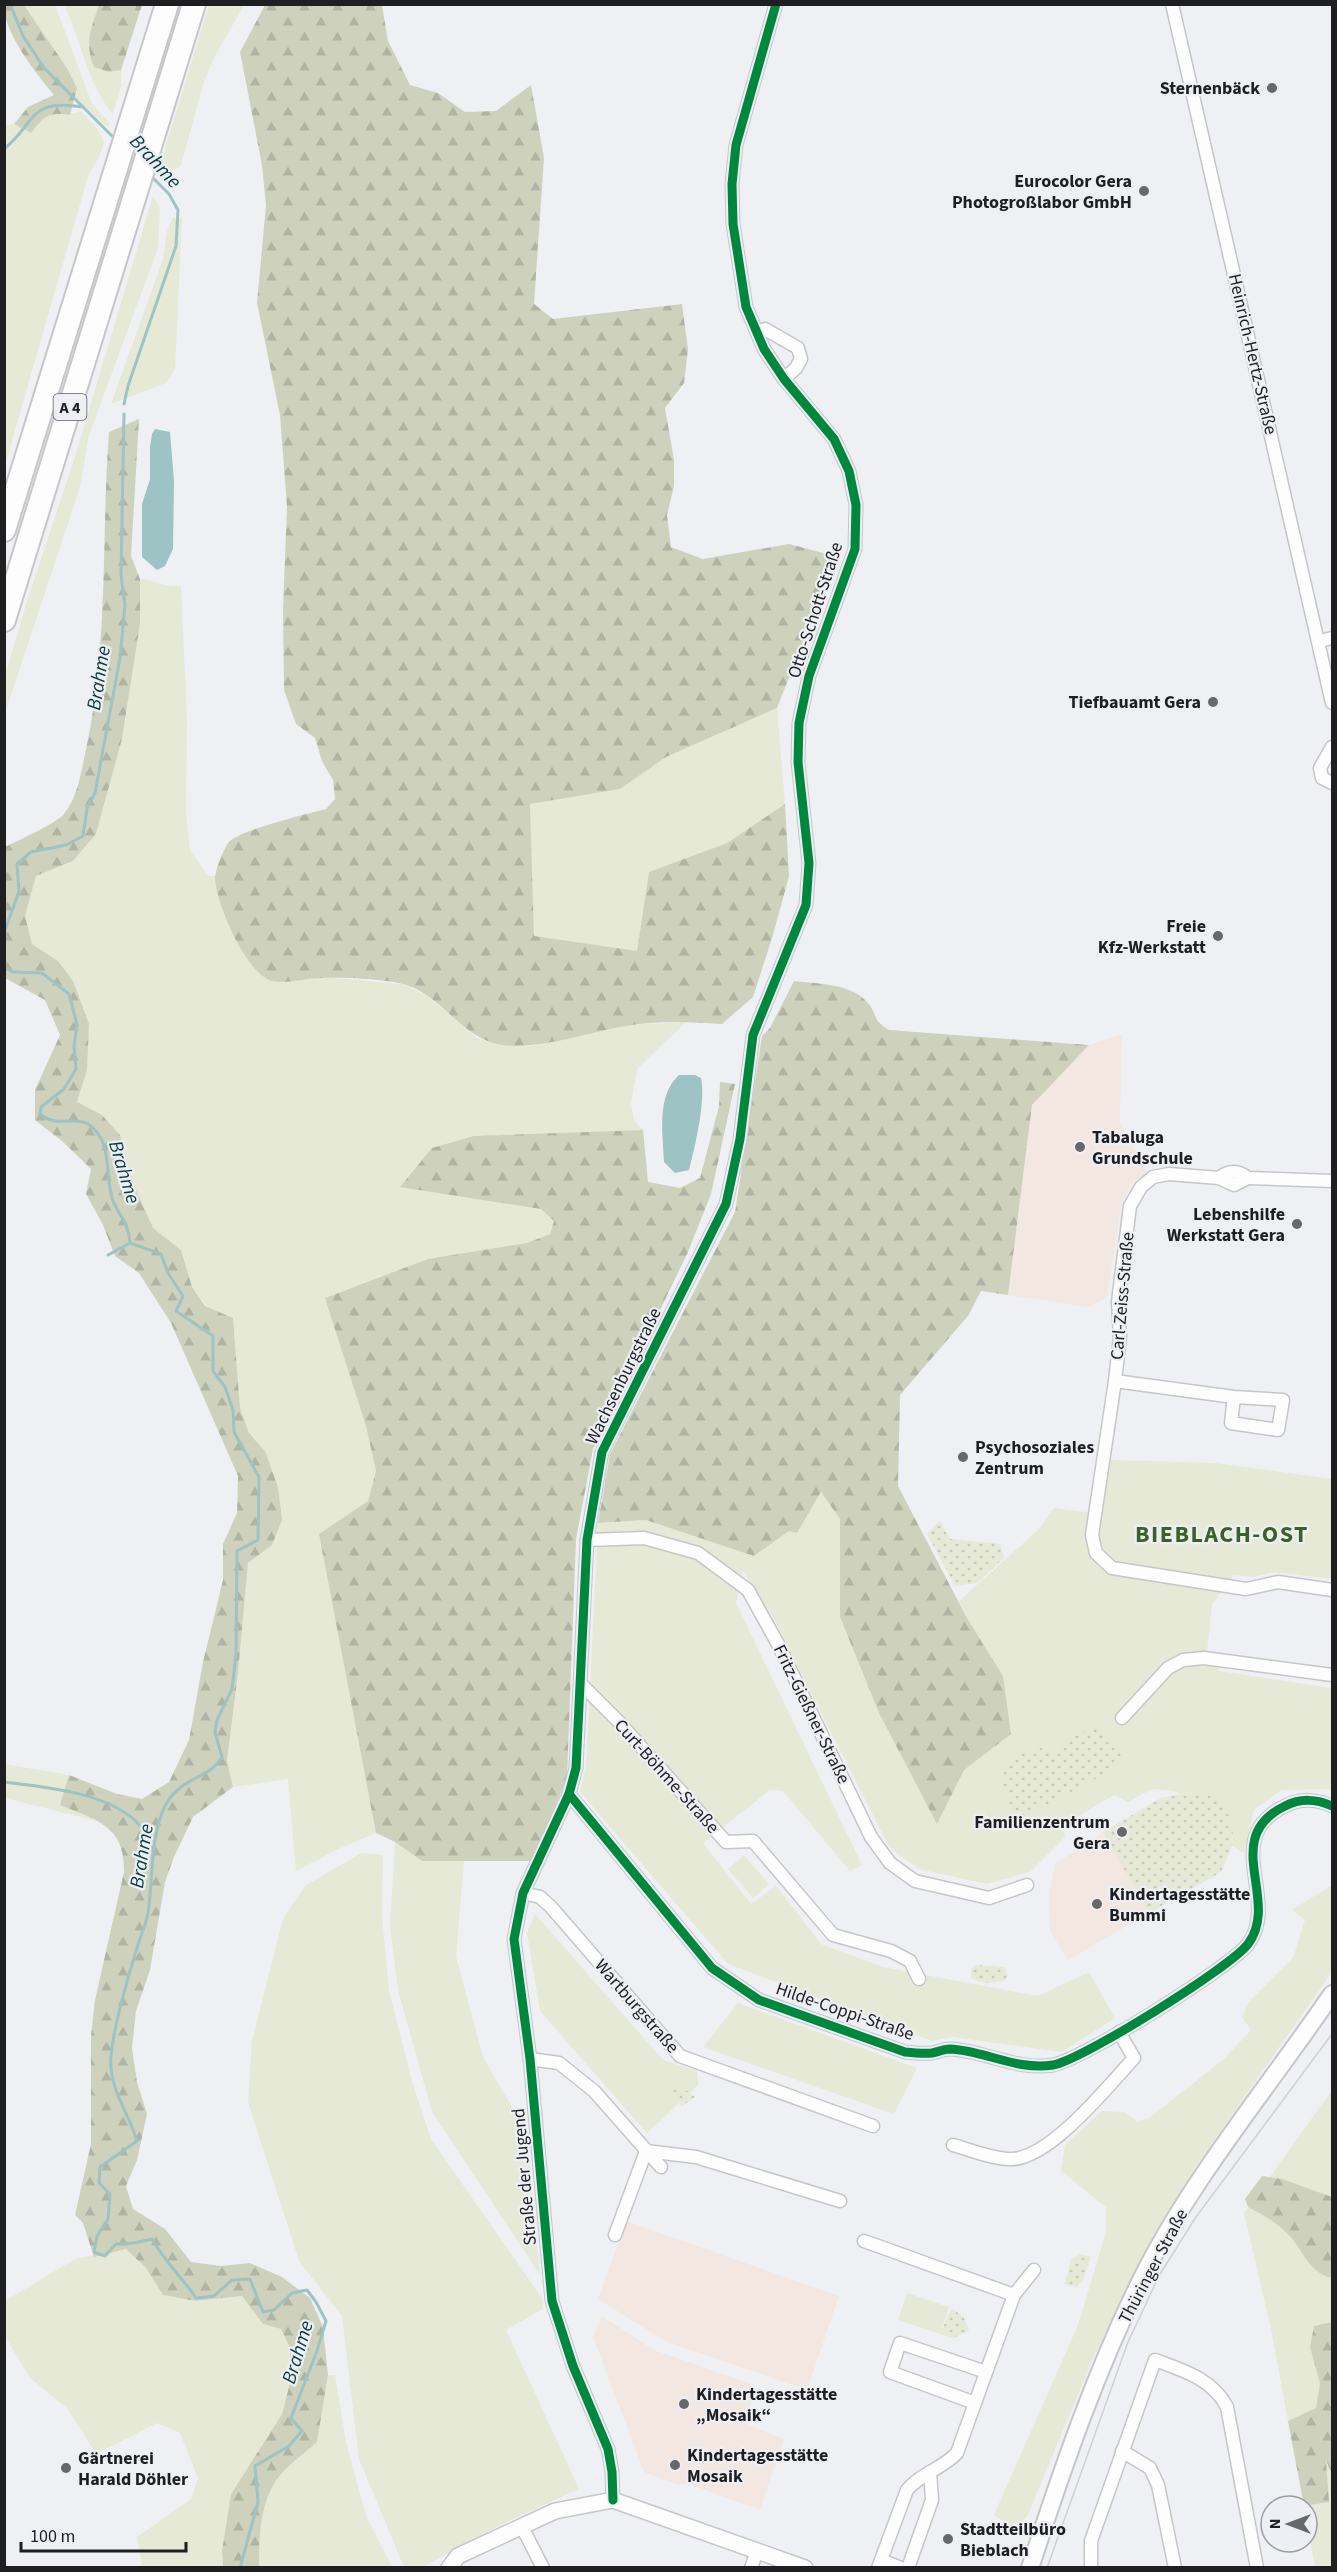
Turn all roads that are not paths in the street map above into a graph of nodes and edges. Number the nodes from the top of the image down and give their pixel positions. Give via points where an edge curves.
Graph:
1 (166, 4) edge
2 (195, 4) edge
3 (776, 4) edge
4 (1172, 4) edge
5 (757, 332) junction
6 (784, 379) junction
7 (4, 530) edge
8 (4, 620) edge
9 (1332, 638) edge
10 (1320, 641) junction
11 (1332, 703) edge
12 (1332, 747) edge
13 (1332, 783) edge
14 (753, 1035) joint
15 (1332, 1181) edge
16 (1115, 1382) junction
17 (1234, 1397) junction
18 (587, 1540) junction
19 (1332, 1590) edge
20 (1332, 1676) edge
21 (581, 1684) junction
22 (1122, 1718) dead end
23 (569, 1794) junction
24 (1332, 1806) edge
25 (544, 1846) joint
26 (1027, 1885) dead end
27 (523, 1893) junction
28 (919, 1979) dead end
29 (1332, 1994) edge
30 (1119, 2032) junction
31 (530, 2059) junction
32 (873, 2126) dead end
33 (953, 2145) dead end
34 (646, 2151) junction
35 (661, 2167) dead end
36 (840, 2201) dead end
37 (615, 2235) dead end
38 (864, 2241) dead end
39 (1034, 2271) dead end
40 (1014, 2295) junction
41 (986, 2372) junction
42 (975, 2403) junction
43 (1122, 2451) junction
44 (930, 2472) junction
45 (613, 2500) junction
46 (522, 2527) junction
47 (758, 2551) junction
48 (879, 2564) edge
49 (449, 2568) edge
50 (543, 2568) edge
51 (751, 2568) edge
52 (805, 2568) edge
53 (901, 2568) edge
54 (908, 2568) edge
55 (1030, 2568) edge
56 (1090, 2568) edge
57 (1175, 2568) edge
58 (1257, 2568) edge

1 - 7 highway, A 4
2 - 8 highway, A 4
3 - 5 street, Otto-Schott-Straße via 736,144 732,184 733,224 746,307
4 - 10 street, Heinrich-Hertz-Straße
5 - 6 street, Otto-Schott-Straße
5 - 6 street via 765,329 798,348 801,359
6 - 14 street, Otto-Schott-Straße via 834,439 849,471 856,505 855,549 809,676 799,723 798,762 809,862 806,904
9 - 10 street
10 - 11 street, Heinrich-Hertz-Straße
12 - 13 street via 1320,768 1323,778
14 - 18 street, Wachsenburgstraße via 740,1138 726,1204 602,1452
15 - 16 street, Carl-Zeiss-Straße via 1248,1178 1234,1172 1219,1178 1169,1174 1153,1177 1141,1187 1130,1206 1118,1302 1120,1336
16 - 17 street
16 - 19 street via 1092,1535 1096,1553 1112,1568 1246,1590 1278,1582
17 - 17 street via 1231,1423 1278,1430 1283,1400
18 - 21 street, Wachsenburgstraße
18 - 26 street, Fritz-Gießner-Straße via 644,1538 698,1553 748,1590 872,1837 890,1863 915,1881 989,1898
20 - 22 street via 1204,1658 1183,1660 1168,1668
21 - 23 street, Wachsenburgstraße via 576,1768
21 - 28 street, Curt-Böhme-Straße via 726,1842 753,1841 833,1935 891,1951 910,1961
23 - 25 street, Wachsenburgstraße
23 - 30 street, Hilde-Coppi-Straße via 712,1968 759,2000 905,2052 949,2049 1027,2065 1053,2065
24 - 30 street, Hilde-Coppi-Straße via 1306,1799 1275,1810 1260,1826 1253,1842 1259,1920 1248,1944 1220,1968
25 - 27 street, Straße der Jugend
27 - 31 street, Straße der Jugend via 514,1939
27 - 32 street, Wartburgstraße via 540,1897 551,1907 680,2056
29 - 55 main road, Thüringer Straße via 1200,2180 1146,2271 1071,2443
30 - 33 street via 1134,2058 1074,2123 1033,2153 1012,2159
31 - 34 street via 559,2063 594,2091
31 - 45 street, Straße der Jugend via 552,2301 573,2366 608,2449
34 - 35 street
34 - 36 street via 696,2157
34 - 37 street
38 - 40 street
39 - 40 street
40 - 41 street
41 - 42 street
41 - 42 street via 900,2343 890,2372
42 - 44 street via 957,2453
43 - 56 street via 1091,2541
43 - 57 street via 1150,2468 1158,2485
43 - 58 street via 1155,2360 1206,2382 1227,2407
44 - 48 street via 907,2490
44 - 54 street via 932,2500
45 - 46 street via 555,2511
45 - 47 street
46 - 49 street via 458,2556
46 - 50 street
47 - 51 street
47 - 52 street
48 - 53 street

